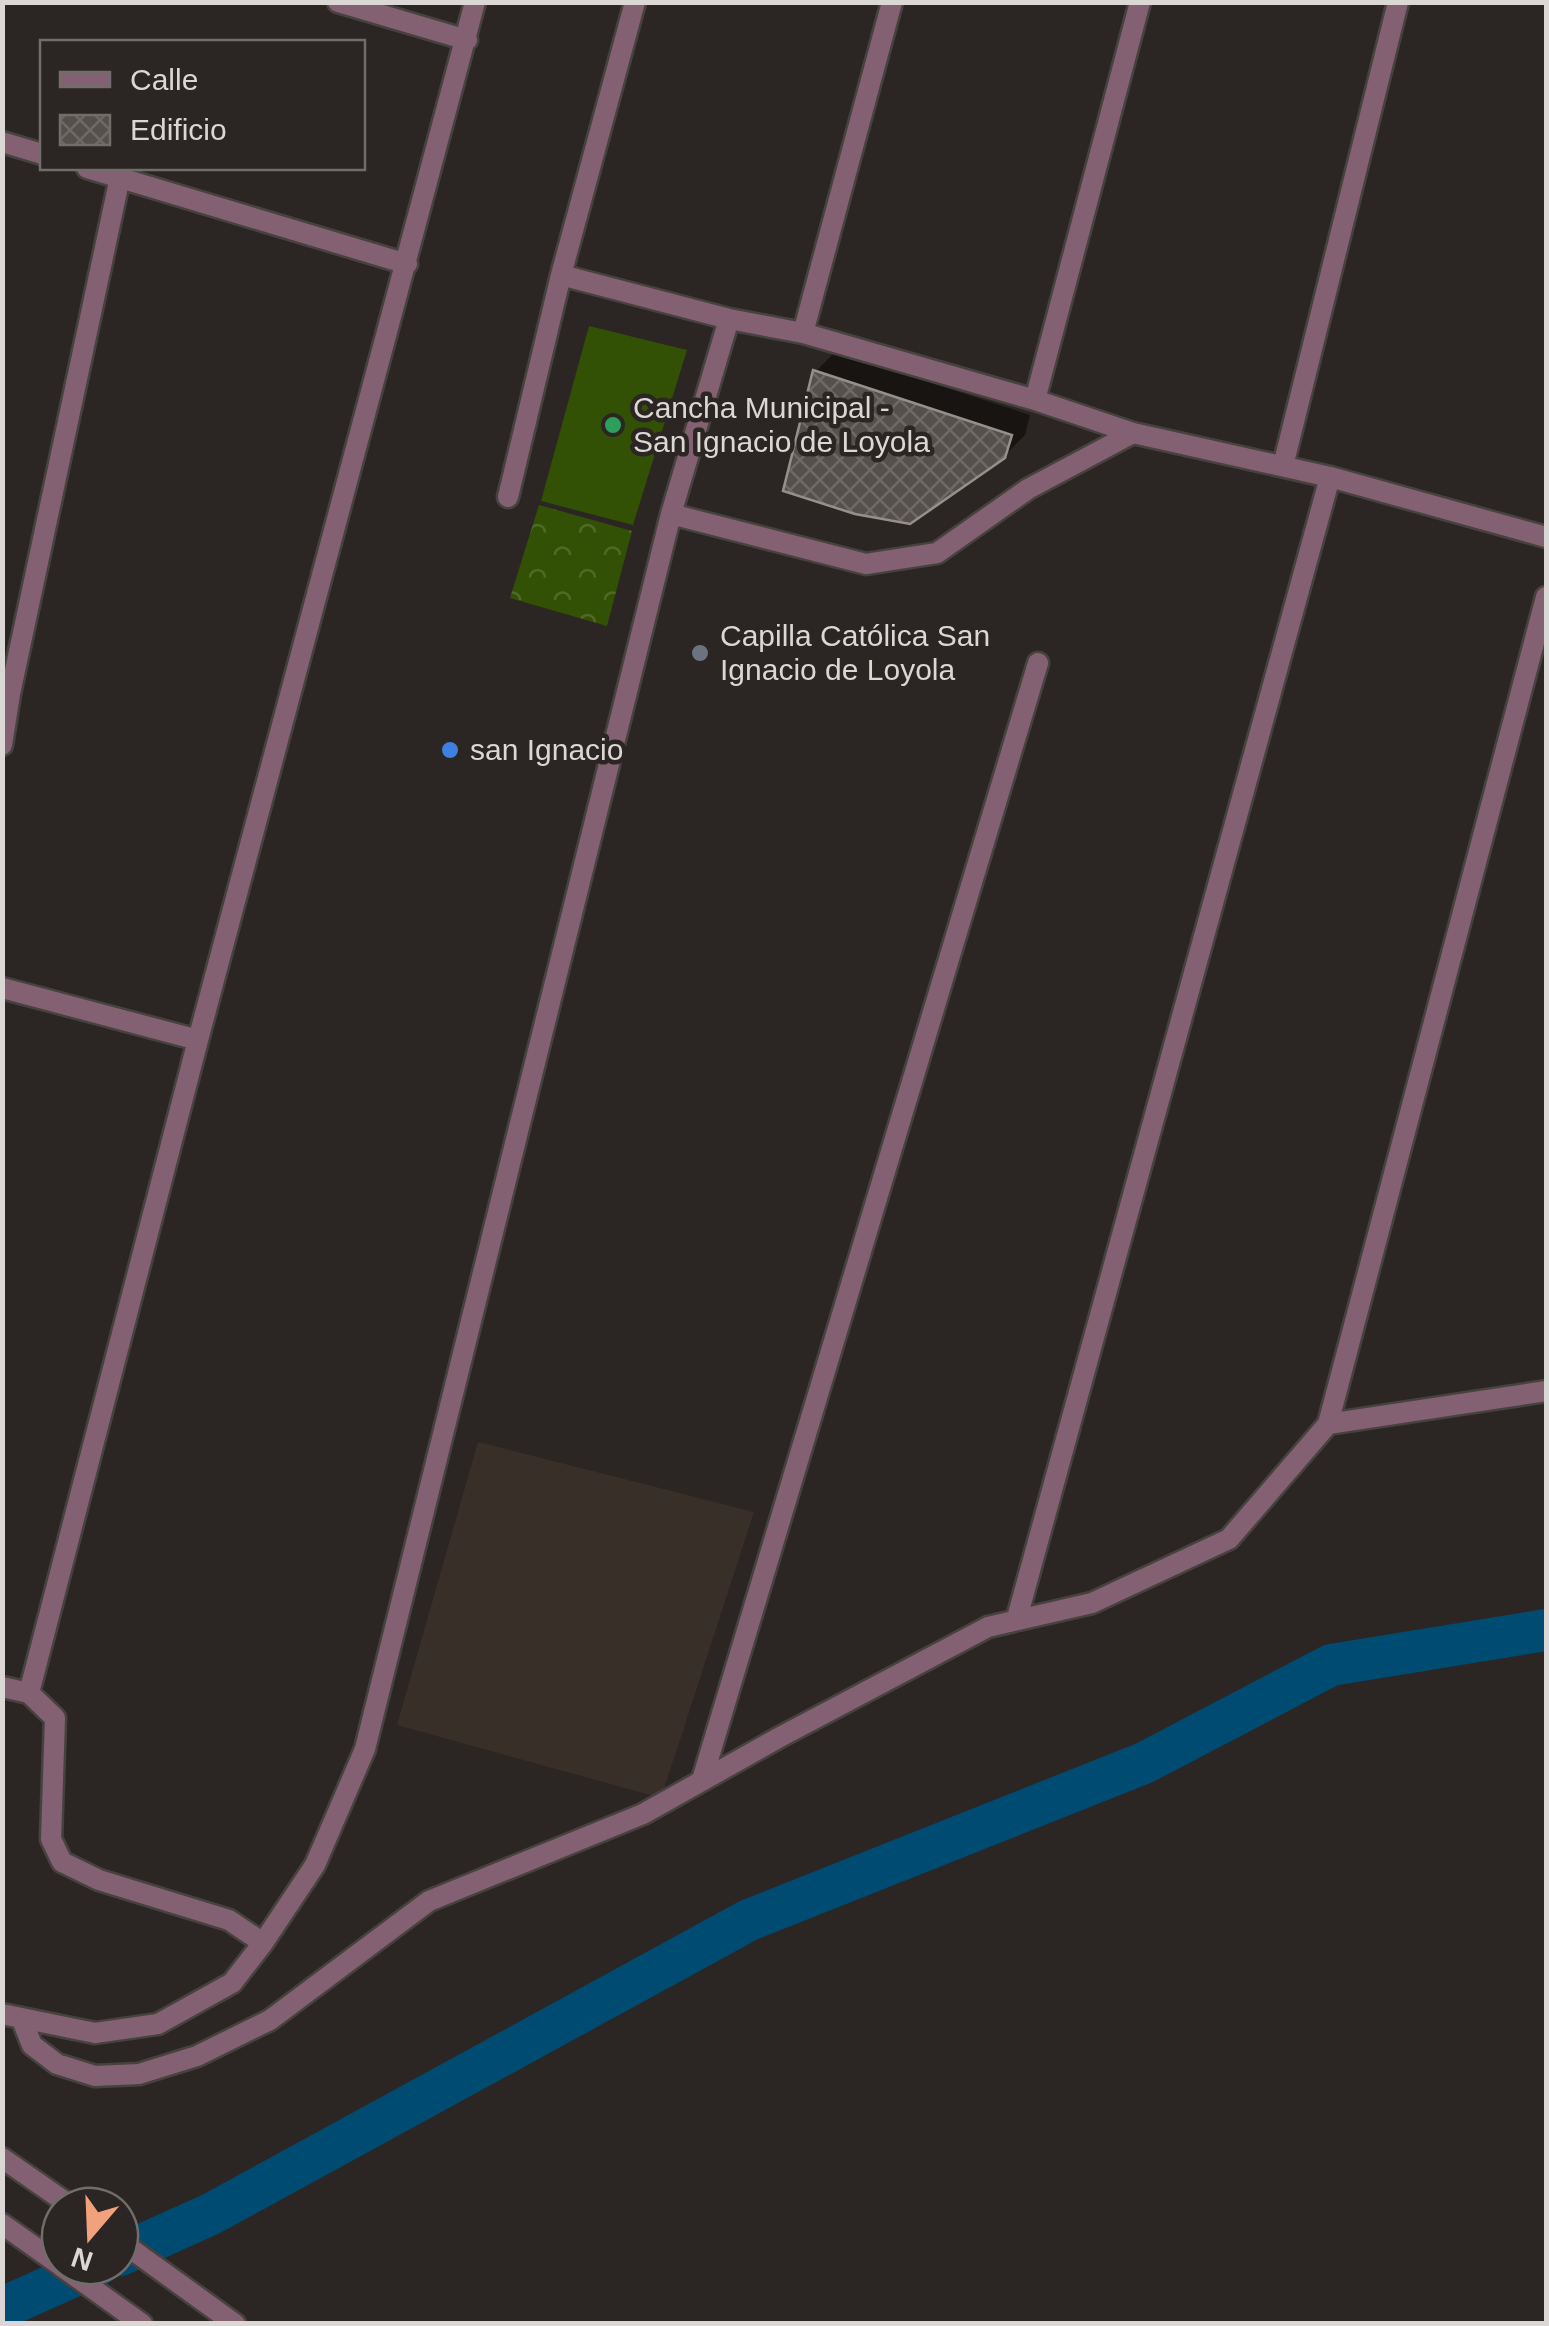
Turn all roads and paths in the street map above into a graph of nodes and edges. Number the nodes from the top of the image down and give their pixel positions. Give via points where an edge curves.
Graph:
1 (338, 2) edge
2 (475, 2) edge
3 (635, 2) edge
4 (892, 2) edge
5 (1140, 2) edge
6 (1398, 2) edge
7 (467, 40) junction
8 (2, 142) edge
9 (40, 153) edge
10 (94, 170) edge
11 (120, 178) junction
12 (407, 264) junction
13 (561, 275) junction
14 (729, 319) junction
15 (803, 332) junction
16 (1035, 400) junction
17 (1133, 433) junction
18 (1282, 466) junction
19 (1330, 477) junction
20 (508, 497) dead end
21 (671, 514) junction
22 (1546, 537) edge
23 (1546, 598) edge
24 (1038, 662) dead end
25 (2, 745) edge
26 (2, 988) edge
27 (198, 1040) junction
28 (1546, 1391) edge
29 (1328, 1424) junction
30 (1018, 1618) junction
31 (2, 1687) edge
32 (29, 1694) junction
33 (702, 1780) junction
34 (263, 1943) junction
35 (12, 2016) edge
36 (6, 2160) edge
37 (42, 2186) edge
38 (2, 2224) edge
39 (40, 2251) edge
40 (140, 2255) edge
41 (89, 2286) edge
42 (142, 2324) edge
43 (235, 2324) edge

1 - 7 street
2 - 7 street
3 - 13 street
4 - 15 street
5 - 16 street
6 - 18 street
7 - 12 street
8 - 9 street
10 - 11 street
11 - 12 street
11 - 25 street
12 - 27 street
13 - 14 street
13 - 20 street
14 - 15 street
14 - 21 street
15 - 16 street
16 - 17 street
17 - 18 street
17 - 21 street via 1028,488 937,553 866,564
18 - 19 street
19 - 22 street
19 - 30 street
21 - 34 street via 364,1749 315,1865
23 - 29 street
24 - 33 street
26 - 27 street
27 - 32 street
28 - 29 street
29 - 30 street via 1229,1539 1092,1603
30 - 33 street via 988,1627
31 - 32 street
32 - 34 street via 55,1718 51,1839 62,1862 229,1920
33 - 35 street via 643,1814 429,1901 270,2020 197,2056 138,2074 95,2076 57,2064 32,2045
34 - 35 street via 232,1982 158,2024 95,2032
36 - 37 street
38 - 39 street
40 - 43 street
41 - 42 street

